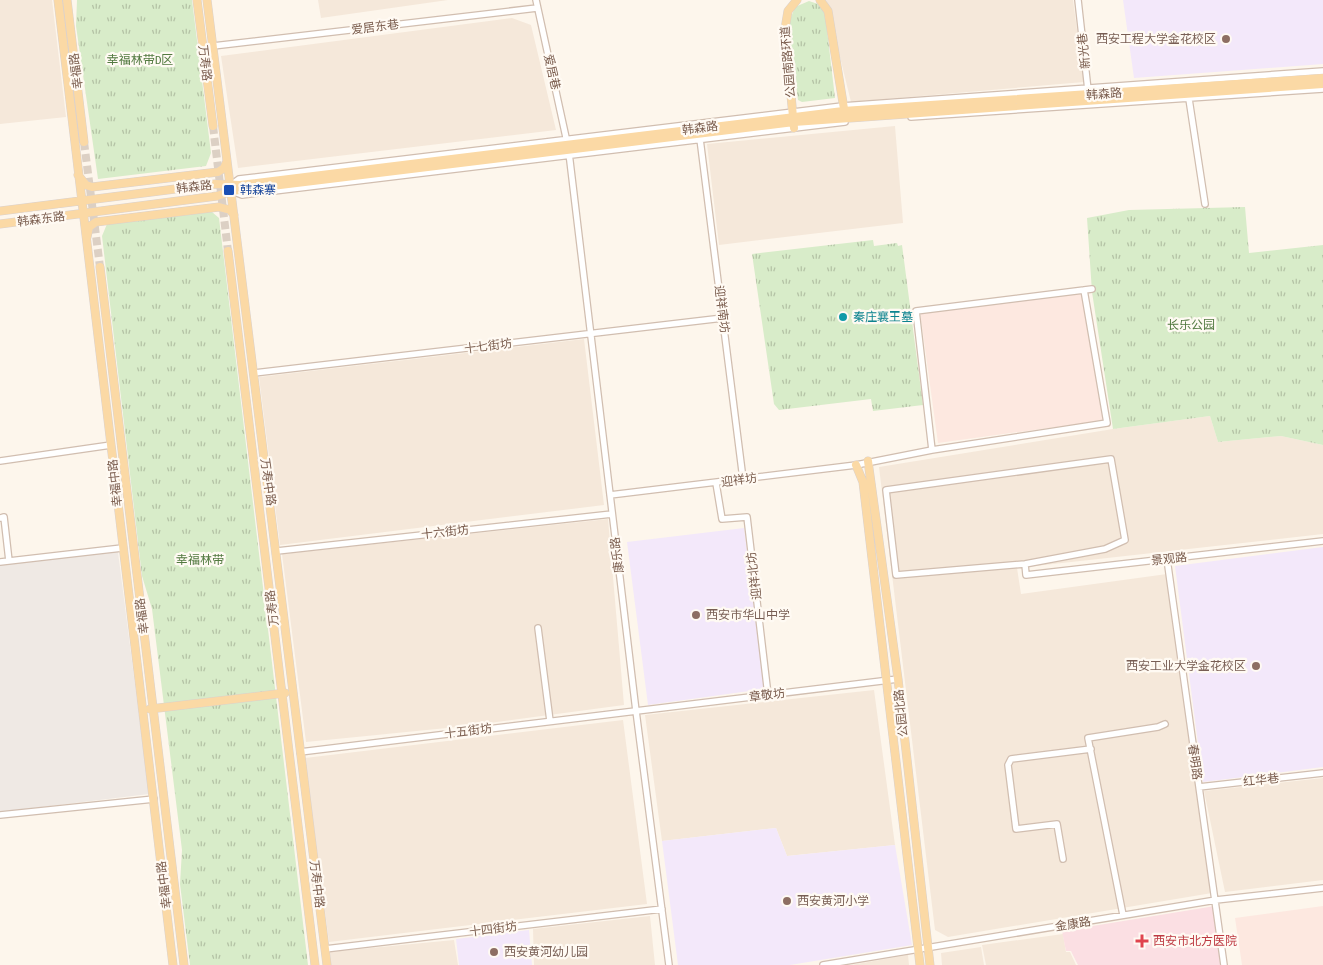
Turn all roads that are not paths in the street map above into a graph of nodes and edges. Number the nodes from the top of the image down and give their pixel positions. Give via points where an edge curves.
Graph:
1 (58, 0) edge
2 (67, 0) edge
3 (197, 0) edge
4 (207, 0) edge
5 (536, 0) edge
6 (797, 0) edge
7 (820, 0) edge
8 (1078, 0) edge
9 (537, 8) junction
10 (213, 46) junction
11 (1323, 71) edge
12 (1323, 78) edge
13 (1323, 84) edge
14 (1323, 90) edge
15 (1089, 95) junction
16 (1189, 98) junction
17 (844, 114) junction
18 (793, 119) junction
19 (213, 126) tunnel mouth
20 (700, 139) junction
21 (84, 142) tunnel mouth
22 (568, 147) junction
23 (228, 157) junction
24 (77, 173) junction
25 (232, 188) junction
26 (80, 200) junction
27 (1205, 204) dead end
28 (0, 211) edge
29 (82, 213) junction
30 (235, 220) junction
31 (0, 224) edge
32 (86, 243) junction
33 (228, 251) tunnel mouth
34 (100, 267) tunnel mouth
35 (1092, 289) dead end
36 (1084, 290) junction
37 (723, 318) junction
38 (590, 334) junction
39 (254, 373) junction
40 (111, 445) junction
41 (932, 450) junction
42 (0, 461) edge
43 (868, 461) junction
44 (856, 465) junction
45 (743, 479) junction
46 (716, 483) junction
47 (610, 495) junction
48 (612, 514) junction
49 (0, 518) edge
50 (1323, 540) edge
51 (122, 548) junction
52 (277, 551) junction
53 (135, 559) junction
54 (1167, 559) junction
55 (10, 561) junction
56 (0, 562) edge
57 (1025, 564) junction
58 (270, 600) junction
59 (538, 628) dead end
60 (133, 637) junction
61 (287, 638) junction
62 (898, 679) junction
63 (888, 680) junction
64 (293, 692) junction
65 (282, 693) junction
66 (768, 695) junction
67 (153, 708) junction
68 (143, 710) junction
69 (636, 711) junction
70 (550, 722) junction
71 (1165, 724) dead end
72 (1091, 749) junction
73 (300, 752) junction
74 (1323, 773) edge
75 (1199, 787) junction
76 (154, 799) junction
77 (307, 808) junction
78 (0, 815) edge
79 (1063, 859) dead end
80 (304, 873) junction
81 (1323, 888) edge
82 (1216, 900) junction
83 (662, 909) junction
84 (1123, 915) junction
85 (928, 947) junction
86 (325, 949) junction
87 (918, 949) junction
88 (173, 965) edge
89 (184, 965) edge
90 (315, 965) edge
91 (327, 965) edge
92 (669, 965) edge
93 (823, 965) edge
94 (920, 965) edge
95 (930, 965) edge
96 (1224, 965) edge

1 - 24 main road, 幸福中路
2 - 21 main road, 幸福路
3 - 19 main road, 万寿路
4 - 10 main road, 万寿中路
5 - 9 street, 爱居巷
6 - 18 main road, 公园南路环道 via 788,11 785,24
7 - 17 main road via 828,11
8 - 15 street, 新光巷
9 - 10 street, 爱居东巷
9 - 22 street, 爱居巷
10 - 23 main road, 万寿中路
11 - 15 street
12 - 15 main road, 韩森路
13 - 15 main road, 韩森路
14 - 16 street
15 - 17 main road, 韩森路
15 - 17 street
16 - 17 street
16 - 27 street
17 - 18 main road, 韩森路
17 - 18 street
18 - 20 street
18 - 22 main road, 韩森路
20 - 22 street
20 - 37 street, 迎祥南坊
22 - 25 main road, 韩森路
22 - 25 street via 239,179
22 - 38 street, 康乐路
23 - 24 main road via 224,168 218,172 92,187
23 - 25 main road, 万寿中路
24 - 26 main road, 幸福中路
25 - 26 main road, 韩森路 via 215,184
25 - 29 main road, 韩森路 via 217,196
25 - 30 main road, 万寿中路
26 - 28 main road, 韩森东路
26 - 29 main road, 幸福中路
29 - 31 main road, 韩森东路
29 - 32 main road, 幸福中路
30 - 32 main road via 230,210 219,207 96,222 89,227
30 - 39 main road, 万寿中路
32 - 40 main road, 幸福中路
33 - 58 main road, 万寿路
34 - 53 main road, 幸福路
35 - 36 street
36 - 41 street via 916,311
36 - 41 street, 迎祥坊 via 1107,422
37 - 38 street, 十七街坊
37 - 45 street, 迎祥南坊
38 - 39 street, 十七街坊
38 - 47 street, 康乐路
39 - 52 main road, 万寿中路
40 - 42 street
40 - 51 main road, 幸福中路
41 - 43 street, 迎祥坊
43 - 44 street, 迎祥坊
43 - 62 main road, 公园北路
44 - 45 street, 迎祥坊
44 - 63 main road, 公园北路 via 863,482
45 - 46 street, 迎祥坊
46 - 47 street, 迎祥坊
46 - 66 street, 迎祥北坊 via 722,519 747,517
47 - 48 street, 康乐路
48 - 52 street, 十六街坊
48 - 69 street, 康乐路
49 - 55 street via 4,517
50 - 54 street, 景观路
51 - 55 street
51 - 60 main road, 幸福中路
52 - 61 main road, 万寿中路
53 - 60 main road
53 - 67 main road, 幸福路
54 - 57 street, 景观路 via 1026,575
54 - 75 street, 春明路
55 - 56 street
57 - 57 street via 1105,549 1125,540 1110,460 886,490 896,575
58 - 61 main road
58 - 65 main road, 万寿路
59 - 70 street
60 - 68 main road, 幸福中路
61 - 64 main road, 万寿中路
62 - 63 street, 章敬坊
62 - 85 main road, 公园北路
63 - 66 street, 章敬坊
63 - 87 main road, 公园北路
64 - 65 main road
64 - 73 main road, 万寿中路
65 - 67 main road
65 - 80 main road, 万寿路
66 - 69 street, 章敬坊
67 - 68 main road
67 - 89 main road, 幸福路
68 - 76 main road, 幸福中路
69 - 70 street, 十五街坊
69 - 83 street, 康乐路
70 - 73 street, 十五街坊
71 - 72 street via 1158,728 1088,738
72 - 79 street via 1011,759 1008,765 1016,828 1057,824
72 - 84 street
73 - 77 main road, 万寿中路
74 - 75 street, 红华巷
75 - 82 street, 春明路
76 - 78 street
76 - 88 main road, 幸福中路
77 - 80 main road
77 - 86 main road, 万寿中路
80 - 90 main road, 万寿路
81 - 82 street, 金康路
82 - 84 street, 金康路
82 - 96 street, 春明路
83 - 86 street, 十四街坊
83 - 92 street, 康乐路
84 - 85 street, 金康路
85 - 87 street, 金康路
85 - 95 main road, 公园北路
86 - 91 main road, 万寿中路
87 - 93 street, 金康路
87 - 94 main road, 公园北路

